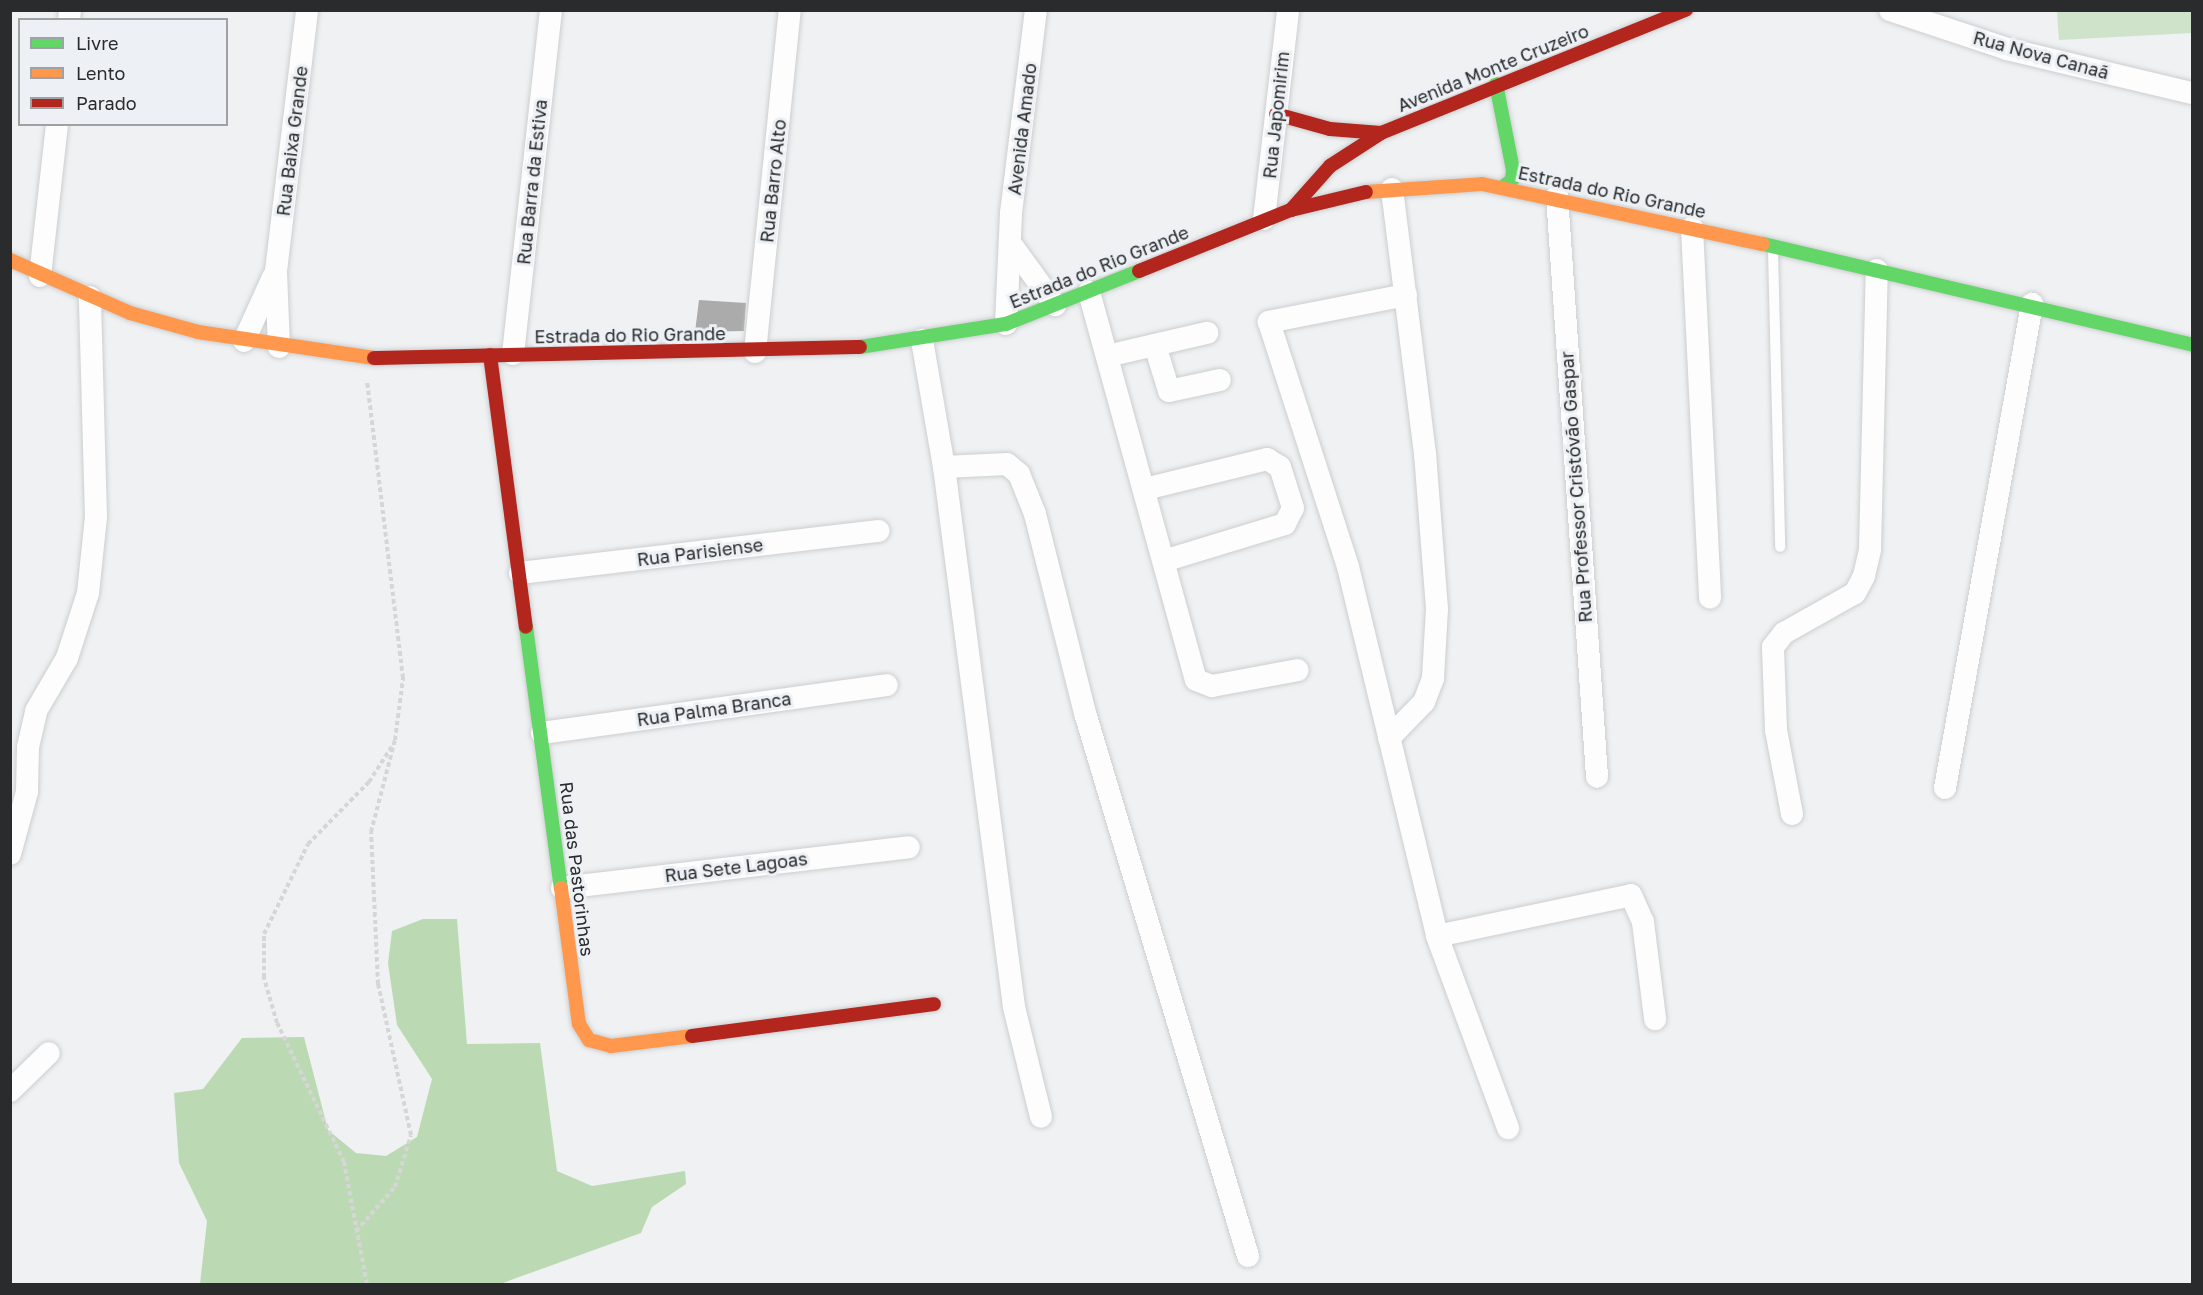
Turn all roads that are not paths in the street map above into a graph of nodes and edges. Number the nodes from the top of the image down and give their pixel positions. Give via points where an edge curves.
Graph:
1 (307, 10) edge
2 (551, 10) edge
3 (790, 10) edge
4 (1036, 10) edge
5 (1288, 10) edge
6 (1686, 10) edge
7 (1890, 10) edge
8 (1496, 84) junction
9 (2193, 93) edge
10 (1276, 114) junction
11 (57, 126) edge
12 (1381, 133) junction
13 (1513, 170) junction
14 (1503, 187) junction
15 (1392, 189) junction
16 (1548, 193) junction
17 (1291, 210) junction
18 (1264, 219) junction
19 (1692, 228) junction
20 (1772, 244) junction
21 (1013, 247) junction
22 (10, 260) edge
23 (1876, 270) junction
24 (276, 271) junction
25 (40, 276) junction
26 (1089, 292) junction
27 (1406, 295) junction
28 (90, 297) junction
29 (2032, 304) junction
30 (1055, 305) junction
31 (1006, 324) junction
32 (1207, 333) dead end
33 (922, 340) junction
34 (244, 341) junction
35 (1155, 345) junction
36 (2193, 345) edge
37 (279, 347) junction
38 (755, 352) junction
39 (513, 354) junction
40 (490, 355) junction
41 (1107, 356) junction
42 (1220, 380) dead end
43 (945, 467) junction
44 (1145, 489) junction
45 (879, 531) dead end
46 (1780, 547) dead end
47 (1163, 561) junction
48 (520, 573) junction
49 (1710, 598) dead end
50 (1298, 670) dead end
51 (887, 685) dead end
52 (542, 733) junction
53 (1389, 738) junction
54 (19, 749) edge
55 (1597, 777) dead end
56 (1945, 788) dead end
57 (1792, 814) dead end
58 (909, 847) dead end
59 (10, 854) edge
60 (562, 888) junction
61 (1437, 936) junction
62 (934, 1004) dead end
63 (1655, 1019) dead end
64 (49, 1053) dead end
65 (10, 1091) edge
66 (1041, 1117) dead end
67 (1508, 1128) dead end
68 (1248, 1256) dead end

1 - 24 street, Rua Baixa Grande
2 - 39 street, Rua Barra da Estiva
3 - 38 street, Rua Barro Alto
4 - 21 street, Avenida Amado via 1011,213
5 - 10 street, Rua Japomirim
6 - 8 street, Avenida Monte Cruzeiro
7 - 9 street, Rua Nova Canaã via 2007,49
8 - 12 street, Avenida Monte Cruzeiro
8 - 13 street
10 - 12 street, Avenida Monte Cruzeiro via 1330,129
10 - 18 street, Rua Japomirim
11 - 25 street
12 - 17 street, Avenida Monte Cruzeiro via 1330,166
13 - 14 street via 1512,180
13 - 16 street
14 - 15 street, Estrada do Rio Grande
14 - 16 street, Estrada do Rio Grande
15 - 17 street, Estrada do Rio Grande
15 - 27 street
16 - 19 street, Estrada do Rio Grande
16 - 55 street, Rua Professor Cristóvão Gaspar
17 - 18 street, Estrada do Rio Grande
18 - 26 street, Estrada do Rio Grande
19 - 20 street, Estrada do Rio Grande
19 - 49 street
20 - 23 street, Estrada do Rio Grande
20 - 46 lane
21 - 30 street
21 - 31 street, Avenida Amado
22 - 25 street, Estrada do Rio Grande
23 - 29 street, Estrada do Rio Grande
23 - 57 street via 1870,549 1864,576 1855,593 1784,633 1773,647 1776,730
24 - 34 street, Rua Baixa Grande
24 - 37 street, Rua Baixa Grande
25 - 28 street, Estrada do Rio Grande
26 - 30 street, Estrada do Rio Grande
26 - 41 street
27 - 53 street via 1437,609 1433,678 1424,702
27 - 53 street via 1269,322 1327,492
28 - 34 street, Estrada do Rio Grande via 141,316
28 - 54 street via 96,517 88,593 67,658
29 - 36 street, Estrada do Rio Grande
29 - 56 street
30 - 31 street, Estrada do Rio Grande
31 - 33 street, Estrada do Rio Grande
32 - 35 street
33 - 38 street, Estrada do Rio Grande
33 - 43 street
34 - 37 street, Estrada do Rio Grande
35 - 41 street
35 - 42 street via 1169,391
37 - 40 street, Estrada do Rio Grande via 364,358
38 - 39 street, Estrada do Rio Grande
39 - 40 street, Estrada do Rio Grande
40 - 48 street, Rua das Pastorinhas
41 - 44 street
43 - 66 street via 1014,1007
43 - 68 street via 1007,464 1019,474 1035,514 1088,725
44 - 47 street
44 - 47 street via 1267,459 1280,467 1293,508 1285,524
45 - 48 street, Rua Parisiense
47 - 50 street via 1196,680 1212,686
48 - 52 street, Rua das Pastorinhas
51 - 52 street, Rua Palma Branca
52 - 60 street, Rua das Pastorinhas
53 - 61 street
54 - 59 street via 27,792
58 - 60 street, Rua Sete Lagoas
60 - 62 street, Rua das Pastorinhas via 579,1024 589,1040 611,1046
61 - 63 street via 1631,895 1643,922
61 - 67 street
64 - 65 street

